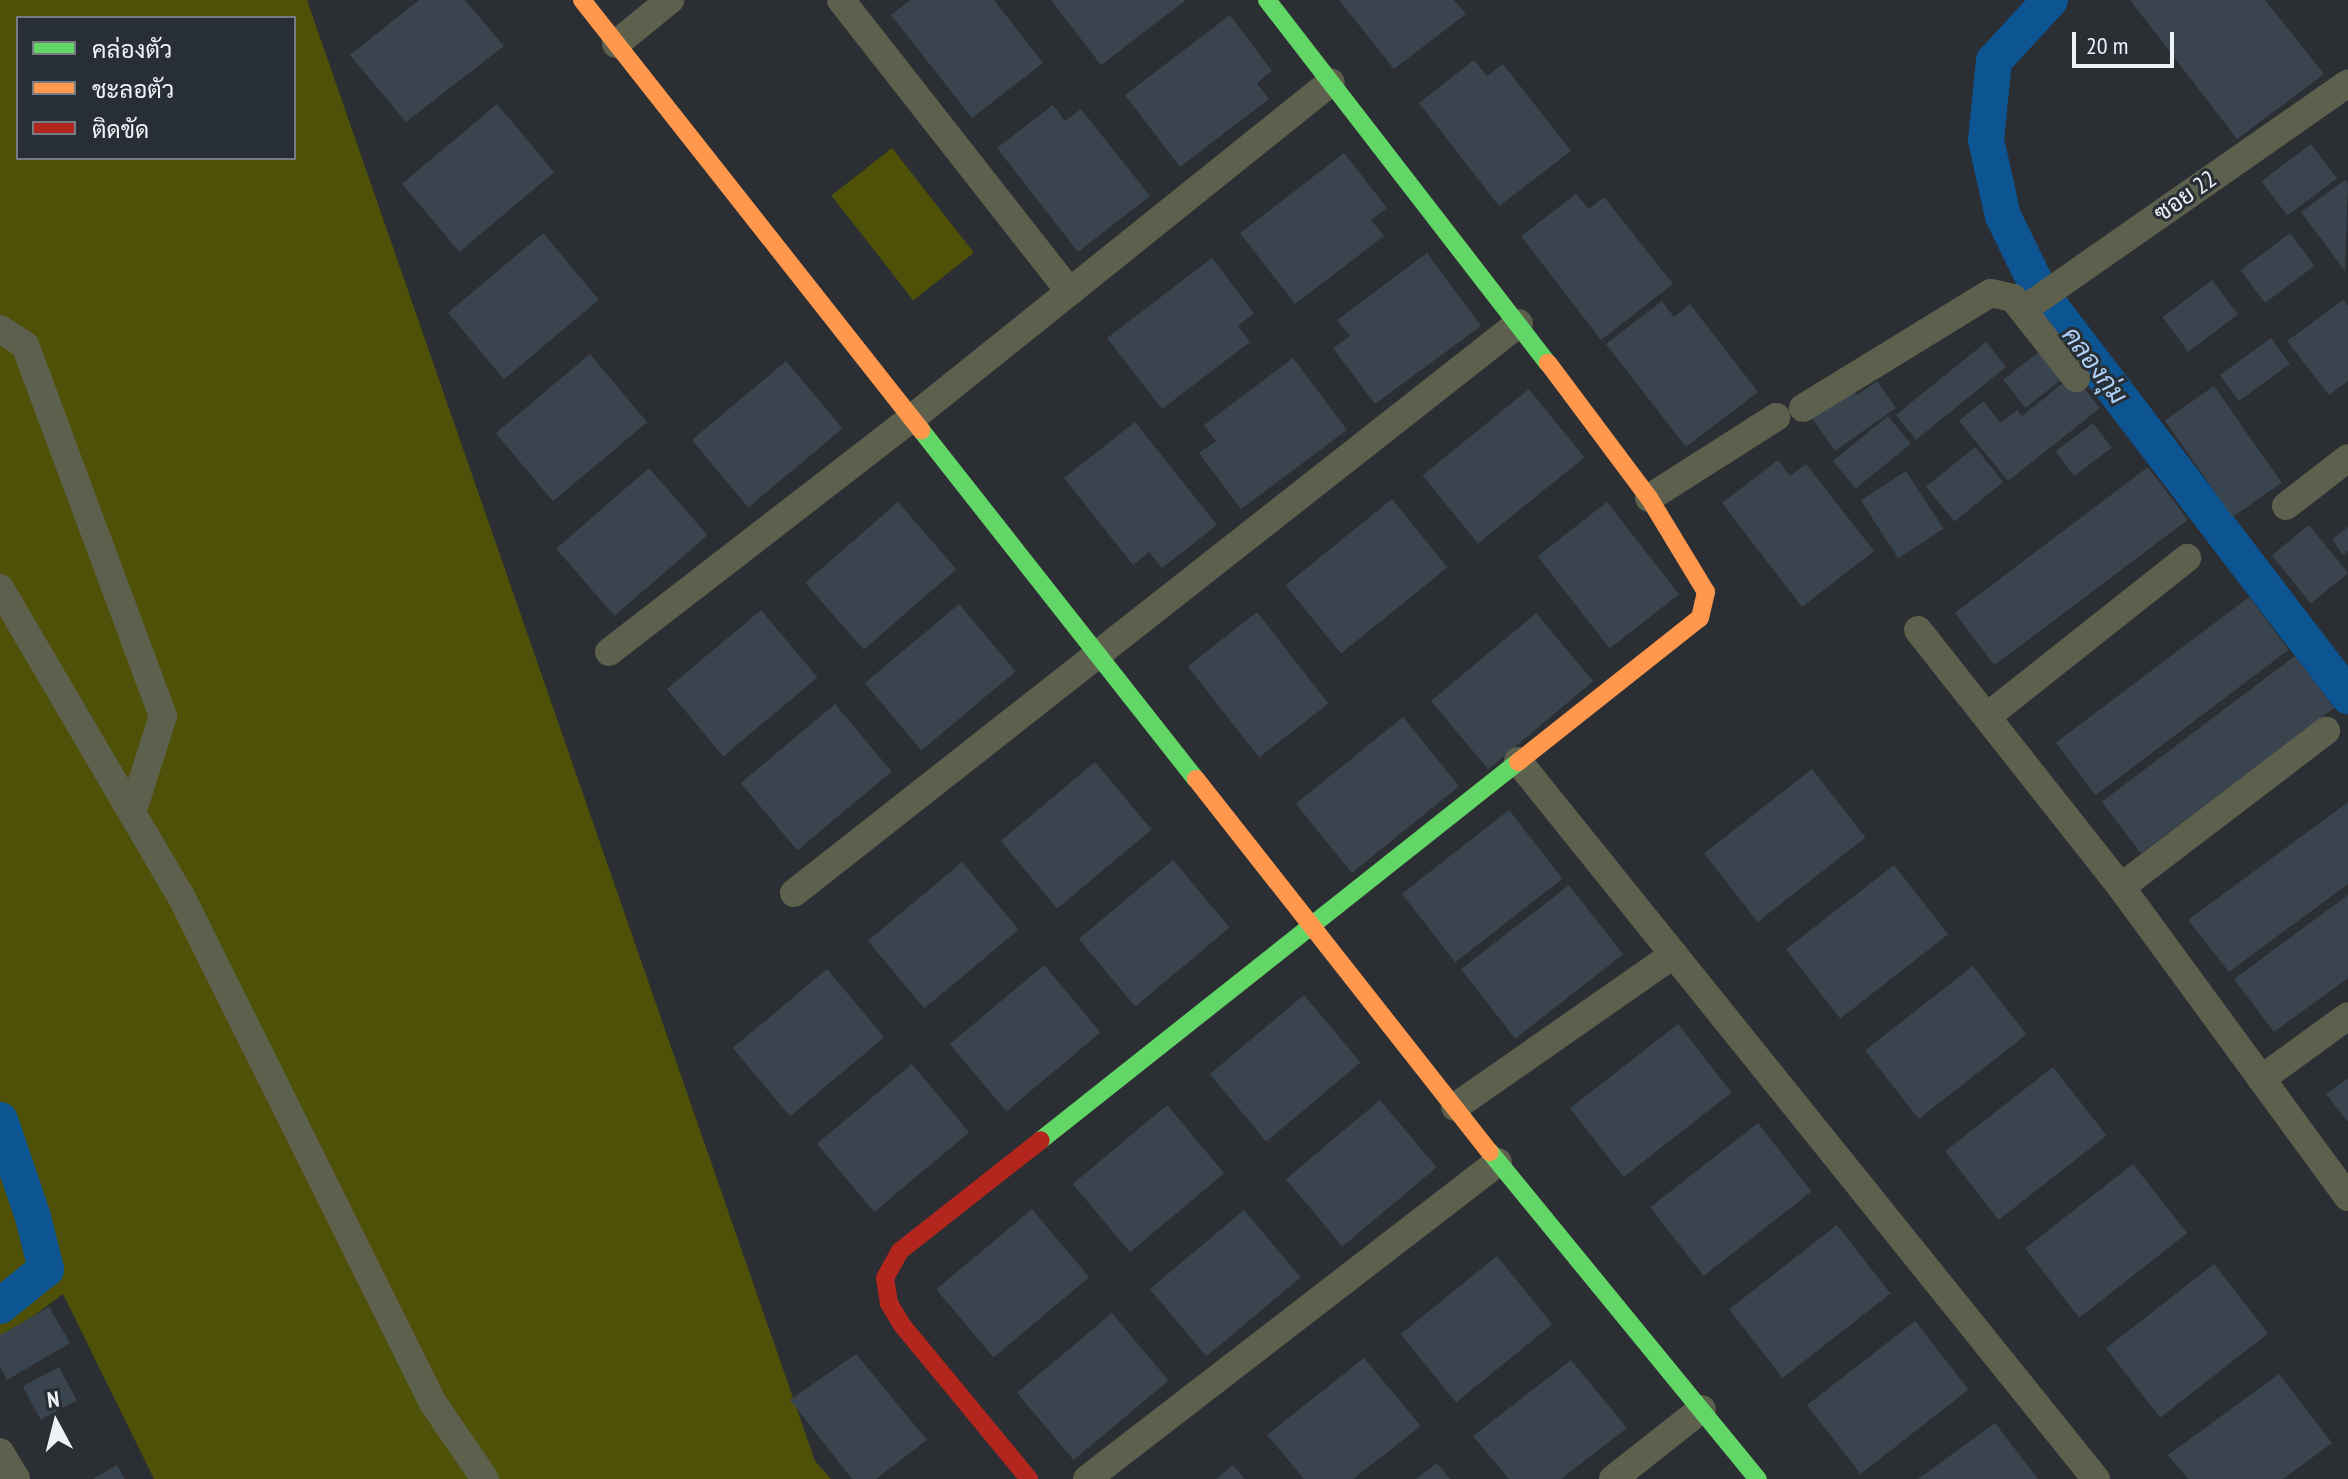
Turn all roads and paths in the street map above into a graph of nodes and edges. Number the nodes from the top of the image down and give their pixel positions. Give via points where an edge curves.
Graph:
1 (582, 0) edge
2 (670, 0) edge
3 (841, 0) edge
4 (1267, 0) edge
5 (616, 44) junction
6 (1331, 82) junction
7 (2348, 83) edge
8 (1070, 292) junction
9 (2026, 308) junction
10 (1519, 323) junction
11 (0, 329) edge
12 (2076, 378) dead end
13 (1803, 408) dead end
14 (1776, 417) dead end
15 (911, 419) junction
16 (2348, 458) edge
17 (1649, 498) junction
18 (2286, 506) dead end
19 (2187, 558) dead end
20 (0, 588) edge
21 (1918, 630) dead end
22 (609, 652) dead end
23 (1097, 656) junction
24 (1989, 715) junction
25 (2326, 731) dead end
26 (1518, 761) junction
27 (132, 813) junction
28 (2121, 887) junction
29 (794, 893) dead end
30 (1312, 922) junction
31 (1674, 954) junction
32 (2348, 1016) edge
33 (2261, 1079) junction
34 (1455, 1107) junction
35 (1498, 1162) junction
36 (2348, 1197) edge
37 (1702, 1409) junction
38 (0, 1452) edge
39 (16, 1479) edge
40 (485, 1479) edge
41 (1029, 1479) edge
42 (1087, 1479) edge
43 (1613, 1479) edge
44 (1758, 1479) edge
45 (2096, 1479) edge

1 - 5 street
2 - 5 street
3 - 8 street
4 - 6 street
5 - 15 street
6 - 8 street
6 - 10 street
7 - 9 street, ซอย 22
8 - 15 street
9 - 12 street
9 - 13 street via 2013,298 1991,293
10 - 17 street
10 - 23 street
11 - 27 street via 25,345 163,716
14 - 17 street
15 - 22 street
15 - 23 street
16 - 18 street
17 - 26 street via 1706,592 1700,618
19 - 24 street
20 - 27 street
21 - 24 street
23 - 29 street
23 - 30 street
24 - 28 street
25 - 28 street
26 - 30 street
26 - 31 street
27 - 40 street via 181,896 433,1403
28 - 33 street
30 - 34 street
30 - 41 street via 900,1251 885,1278 889,1303 902,1325
31 - 34 street
31 - 45 street
32 - 33 street
33 - 36 street
34 - 35 street
35 - 37 street
35 - 42 street
37 - 43 street
37 - 44 street
38 - 39 street

